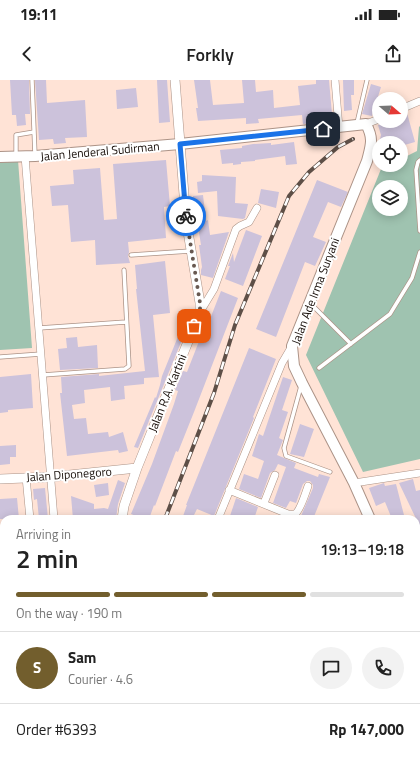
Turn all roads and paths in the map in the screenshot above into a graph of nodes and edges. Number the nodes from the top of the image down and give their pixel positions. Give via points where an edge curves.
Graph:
1 (32, 80) edge
2 (175, 80) edge
3 (335, 80) edge
4 (367, 80) edge
5 (420, 101) edge
6 (408, 106) edge
7 (372, 121) edge
8 (361, 125) junction
9 (338, 128) junction
10 (34, 132) junction
11 (180, 144) junction
12 (25, 156) junction
13 (0, 157) edge
14 (420, 160) edge
15 (256, 208) dead end
16 (420, 231) edge
17 (191, 251) junction
18 (420, 252) edge
19 (132, 255) dead end
20 (124, 270) dead end
21 (309, 302) junction
22 (200, 312) junction
23 (126, 322) junction
24 (38, 328) junction
25 (351, 344) junction
26 (292, 346) junction
27 (41, 354) junction
28 (0, 357) edge
29 (319, 368) dead end
30 (43, 375) junction
31 (302, 383) junction
32 (138, 468) junction
33 (330, 472) dead end
34 (420, 473) edge
35 (275, 475) dead end
36 (26, 477) junction
37 (50, 477) junction
38 (0, 479) edge
39 (354, 483) junction
40 (308, 486) dead end
41 (229, 490) junction
42 (264, 503) junction
43 (30, 515) edge
44 (54, 515) edge
45 (123, 515) edge
46 (220, 515) edge
47 (368, 515) edge

1 - 10 lane
2 - 11 street, Jalan R.A. Kartini
3 - 9 street
4 - 8 lane
5 - 6 street
7 - 8 street
8 - 9 main road, Jalan Jenderal Sudirman
8 - 21 main road, Jalan Ade Irma Suryani via 371,134 372,144
9 - 11 main road, Jalan Jenderal Sudirman
10 - 12 lane
10 - 12 lane via 16,135
11 - 12 main road, Jalan Jenderal Sudirman
11 - 17 street, Jalan R.A. Kartini
12 - 13 main road, Jalan Jenderal Sudirman
12 - 24 street
14 - 16 lane via 416,170
15 - 22 street via 249,222 236,229 214,289
17 - 19 lane
17 - 22 street, Jalan R.A. Kartini
18 - 25 lane via 412,278 390,314
20 - 23 lane
21 - 25 lane
21 - 26 main road, Jalan Ade Irma Suryani
22 - 32 street, Jalan R.A. Kartini
23 - 24 lane
23 - 30 lane via 129,362 127,368
24 - 27 street
25 - 29 lane
26 - 31 main road, Jalan Ade Irma Suryani via 294,366
26 - 41 street via 282,363
27 - 28 lane
27 - 30 street
30 - 37 street
31 - 33 lane via 284,452 286,456
31 - 39 main road, Jalan Ade Irma Suryani
32 - 37 street, Jalan Diponegoro
32 - 45 street, Jalan R.A. Kartini
34 - 39 street
35 - 42 street
36 - 37 street, Jalan Diponegoro
36 - 38 street, Jalan Diponegoro
36 - 43 street
37 - 44 street
39 - 47 main road, Jalan Ade Irma Suryani
40 - 42 street via 294,514
41 - 42 street
41 - 46 street

